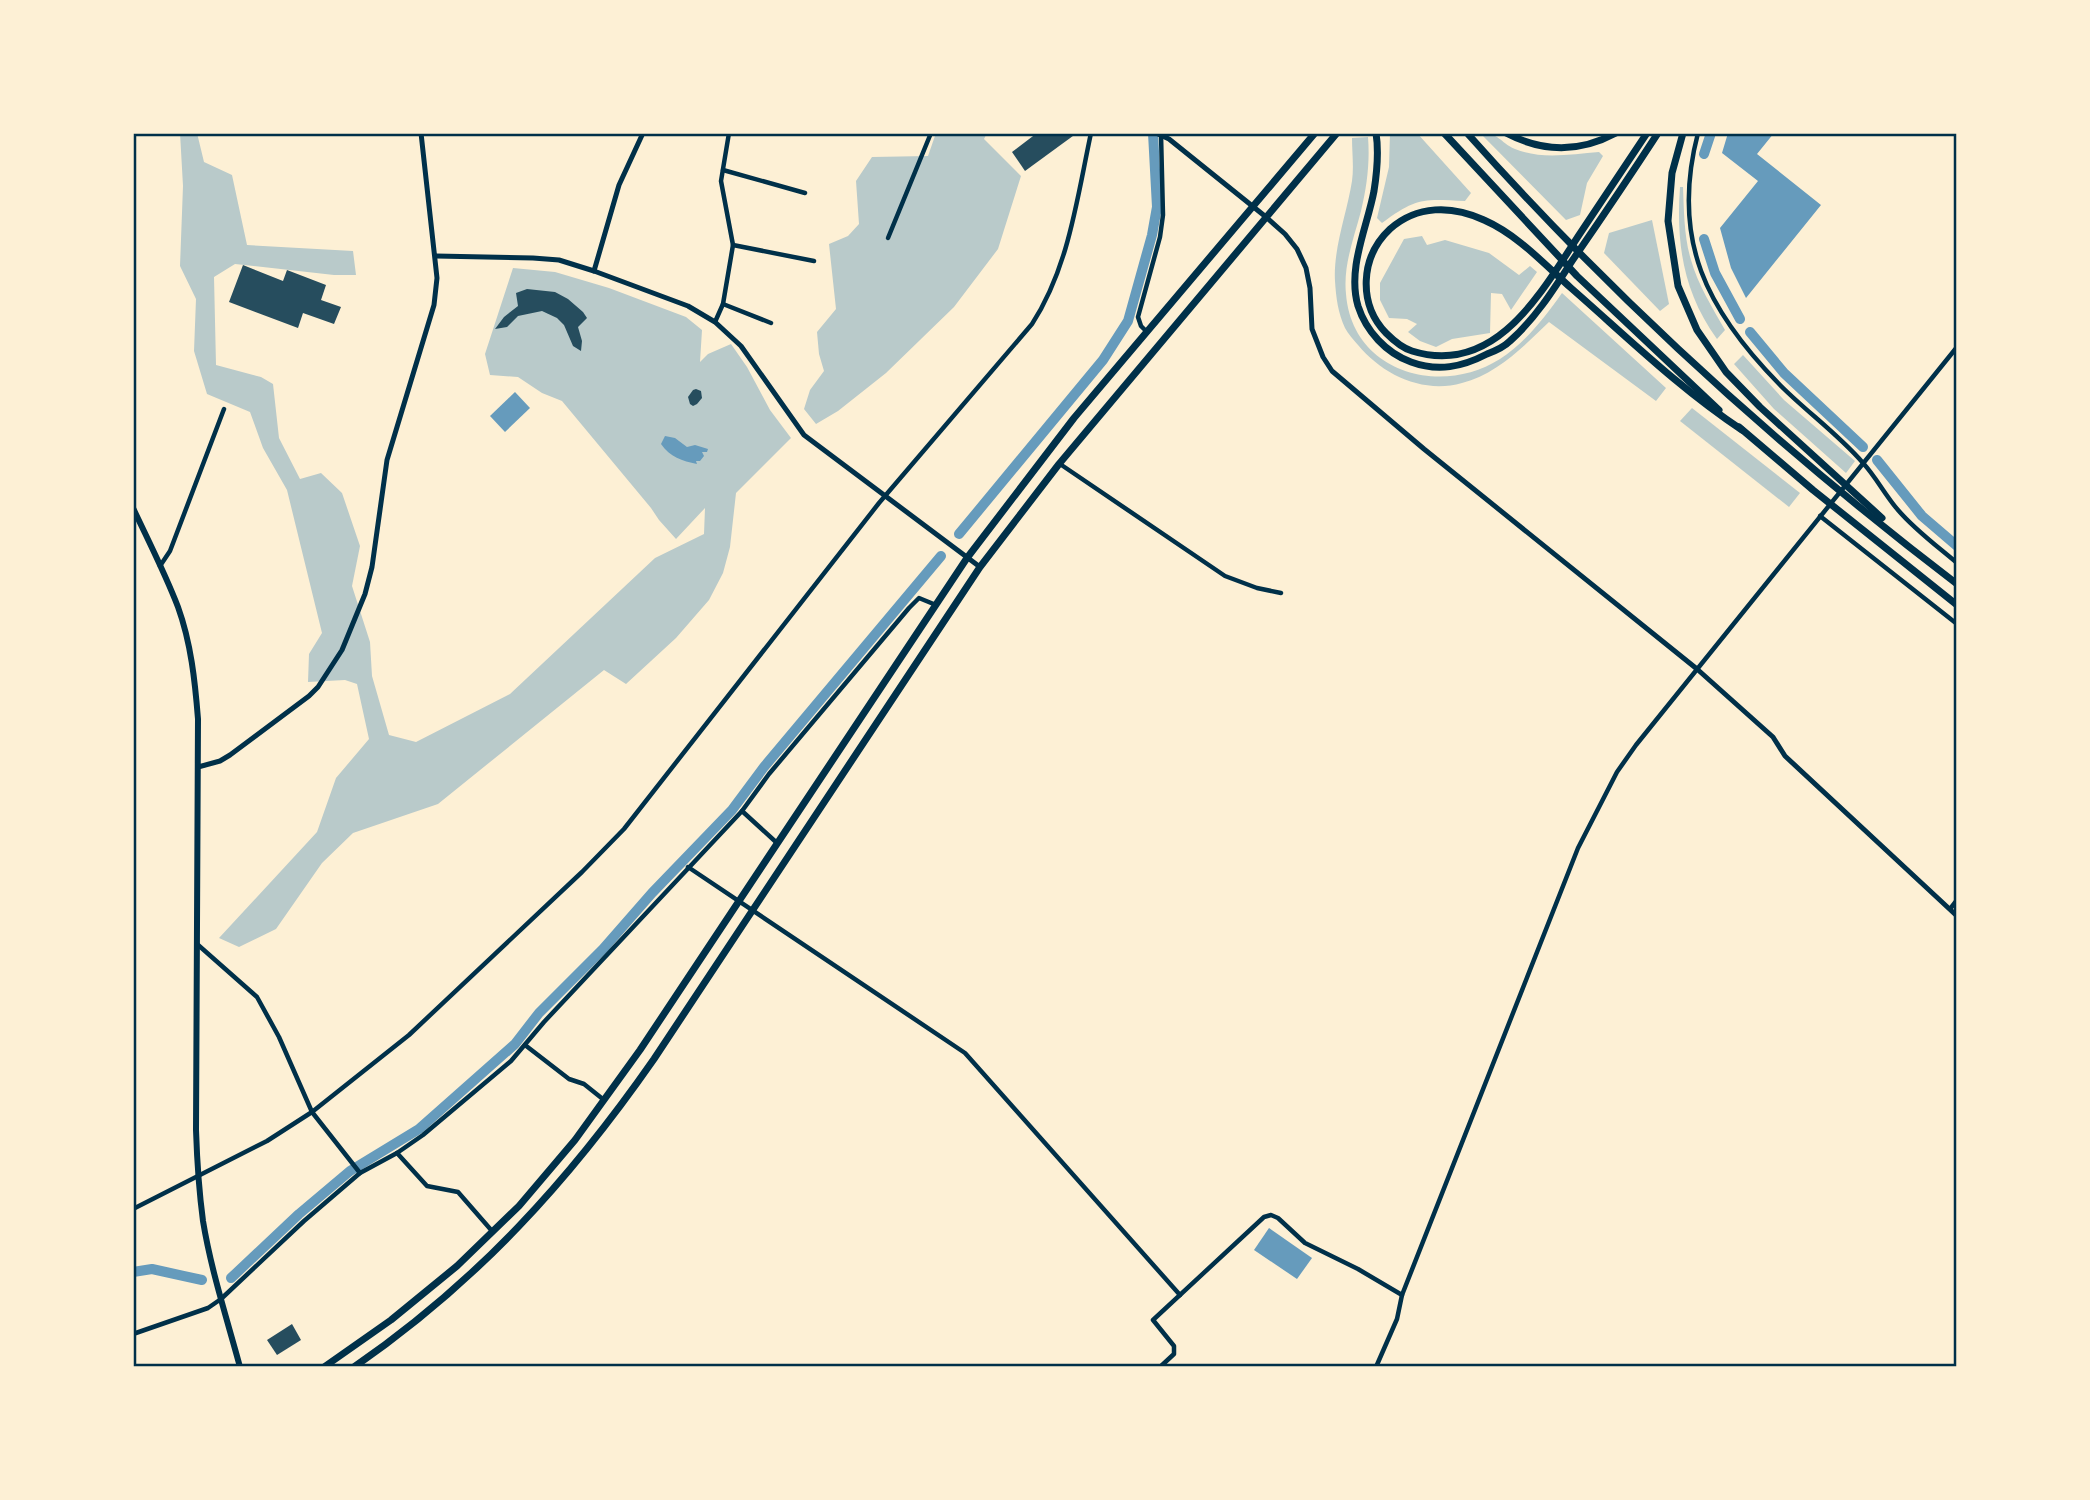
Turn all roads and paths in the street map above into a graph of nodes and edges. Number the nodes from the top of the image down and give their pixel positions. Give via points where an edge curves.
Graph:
1 (421, 133) edge
2 (643, 133) edge
3 (729, 133) edge
4 (931, 133) edge
5 (1091, 133) edge
6 (1315, 133) edge
7 (1337, 133) edge
8 (1376, 133) edge
9 (1444, 133) edge
10 (1467, 133) edge
11 (1506, 133) edge
12 (1616, 133) edge
13 (1647, 133) edge
14 (1658, 133) edge
15 (1683, 133) edge
16 (1698, 133) edge
17 (1160, 134) edge
18 (723, 170) junction
19 (805, 193) dead end
20 (1254, 207) junction
21 (1266, 217) junction
22 (888, 238) dead end
23 (733, 244) junction
24 (436, 256) junction
25 (814, 261) dead end
26 (594, 271) junction
27 (723, 304) junction
28 (715, 322) junction
29 (771, 323) dead end
30 (1147, 332) junction
31 (1957, 347) edge
32 (224, 409) dead end
33 (1742, 430) junction
34 (1863, 463) junction
35 (1059, 464) junction
36 (885, 496) junction
37 (133, 508) edge
38 (1820, 516) junction
39 (967, 558) junction
40 (1931, 564) junction
41 (1957, 564) edge
42 (160, 566) junction
43 (980, 567) junction
44 (1957, 584) edge
45 (1281, 593) dead end
46 (936, 605) junction
47 (1957, 605) edge
48 (1957, 624) edge
49 (1697, 669) junction
50 (198, 767) junction
51 (742, 811) junction
52 (777, 843) junction
53 (688, 867) junction
54 (1957, 900) edge
55 (737, 902) junction
56 (1950, 909) junction
57 (751, 911) junction
58 (1957, 916) edge
59 (197, 943) junction
60 (525, 1045) junction
61 (604, 1100) junction
62 (312, 1112) junction
63 (397, 1153) junction
64 (359, 1171) junction
65 (198, 1176) junction
66 (133, 1209) edge
67 (493, 1232) junction
68 (1180, 1295) junction
69 (1402, 1295) junction
70 (221, 1299) junction
71 (133, 1334) edge
72 (240, 1367) edge
73 (324, 1367) edge
74 (354, 1367) edge
75 (1160, 1367) edge
76 (1376, 1367) edge

1 - 24 street
2 - 26 street via 619,185
3 - 18 street
4 - 22 street
5 - 36 street via 1063,258 1041,309
6 - 20 highway
7 - 21 highway
8 - 14 highway via 1376,173 1357,263 1359,307 1370,331 1385,347 1425,367 1443,368 1493,352 1528,322
9 - 33 highway via 1577,276
10 - 40 highway via 1658,331 1732,399
11 - 12 highway via 1528,143 1562,149
13 - 33 highway via 1549,281 1515,323 1495,339 1453,357 1429,357 1394,341 1370,307 1367,269 1378,243 1397,224 1430,210 1483,219 1515,238 1545,264 1571,287 1708,407
15 - 40 highway via 1672,173 1668,221 1674,266 1696,330 1727,372 1776,423
16 - 34 street via 1688,179 1688,218 1697,261 1712,297 1764,368
17 - 20 street
17 - 30 street via 1163,215 1138,317
18 - 19 street
18 - 23 street via 723,198
20 - 21 street
20 - 30 highway
21 - 35 highway
21 - 49 street via 1297,249 1306,268 1312,329 1332,370
23 - 25 street
23 - 27 street
24 - 26 street via 547,259
24 - 50 street via 434,305 387,460 372,567 354,625 337,659 309,696 230,755
26 - 28 street via 688,306
27 - 28 street
27 - 29 street
28 - 36 street via 741,346 804,435
30 - 39 highway via 1074,418
31 - 34 street
32 - 42 street via 170,551
33 - 47 highway
34 - 38 street
34 - 41 street via 1904,517
35 - 43 highway
35 - 45 street via 1225,576
36 - 39 street
36 - 62 street via 624,829 409,1035
37 - 42 main road
38 - 48 street
38 - 49 street
39 - 43 street
39 - 46 highway
40 - 44 highway
42 - 50 main road via 178,607 193,666
43 - 57 highway
46 - 51 street via 919,598 909,608
46 - 52 highway
49 - 56 street
49 - 69 street via 1617,772 1578,848
50 - 59 main road
51 - 52 street
51 - 53 street
52 - 55 highway
53 - 55 street
53 - 60 street
54 - 56 street
55 - 57 street
55 - 61 highway
56 - 58 street
57 - 68 street via 972,1059
57 - 74 highway via 618,1111 560,1184 469,1276
59 - 62 street via 257,997
59 - 65 main road
60 - 61 street
60 - 63 street via 439,1123
61 - 67 highway via 548,1173
62 - 64 street
62 - 65 street
63 - 64 street
63 - 67 street via 427,1186 458,1192
64 - 70 street
65 - 66 street
65 - 70 main road
67 - 73 highway via 425,1293
68 - 69 street via 1271,1215 1305,1243
68 - 75 street via 1153,1320 1174,1346 1174,1354
69 - 76 street via 1397,1320
70 - 71 street via 208,1308
70 - 72 main road

